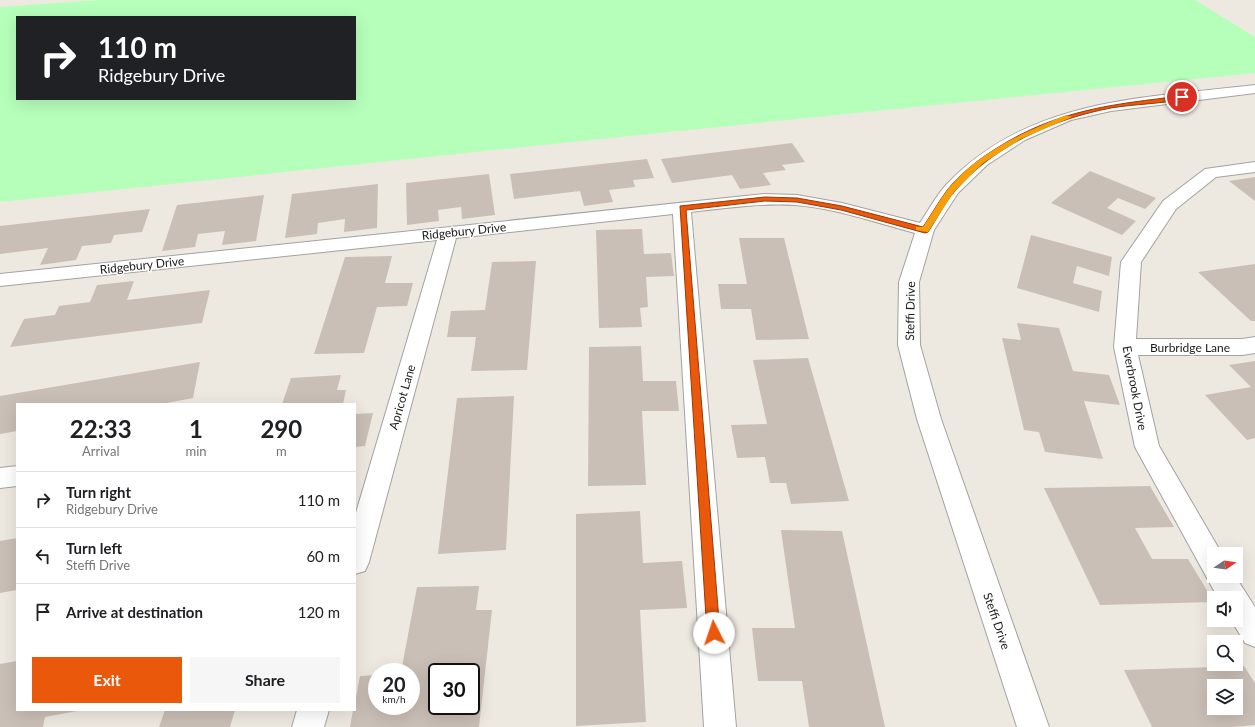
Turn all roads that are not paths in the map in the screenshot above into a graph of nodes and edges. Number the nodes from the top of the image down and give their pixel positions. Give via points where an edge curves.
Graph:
1 (1245, 90) edge
2 (1255, 105) edge
3 (1255, 167) edge
4 (682, 208) junction
5 (925, 230) junction
6 (448, 232) junction
7 (2, 283) edge
8 (1255, 344) edge
9 (1125, 347) junction
10 (16, 476) edge
11 (0, 478) edge
12 (1207, 554) edge
13 (356, 558) edge
14 (1243, 613) edge
15 (1255, 633) edge
16 (313, 711) edge
17 (308, 727) edge
18 (720, 727) edge
19 (1033, 727) edge

1 - 2 street
1 - 5 street, Steffi Drive via 1111,106 1066,117 1019,137 981,161 951,190
3 - 9 street, Everbrook Drive via 1211,173 1169,205 1131,262
4 - 5 street, Ridgebury Drive via 765,199 797,200 842,208
4 - 6 street, Ridgebury Drive
4 - 18 street
5 - 19 street, Steffi Drive via 909,282 909,345 929,419
6 - 7 street, Ridgebury Drive
6 - 13 street, Apricot Lane
8 - 9 street, Burbridge Lane
9 - 12 street, Everbrook Drive via 1147,447
10 - 11 street
14 - 15 street
16 - 17 street

